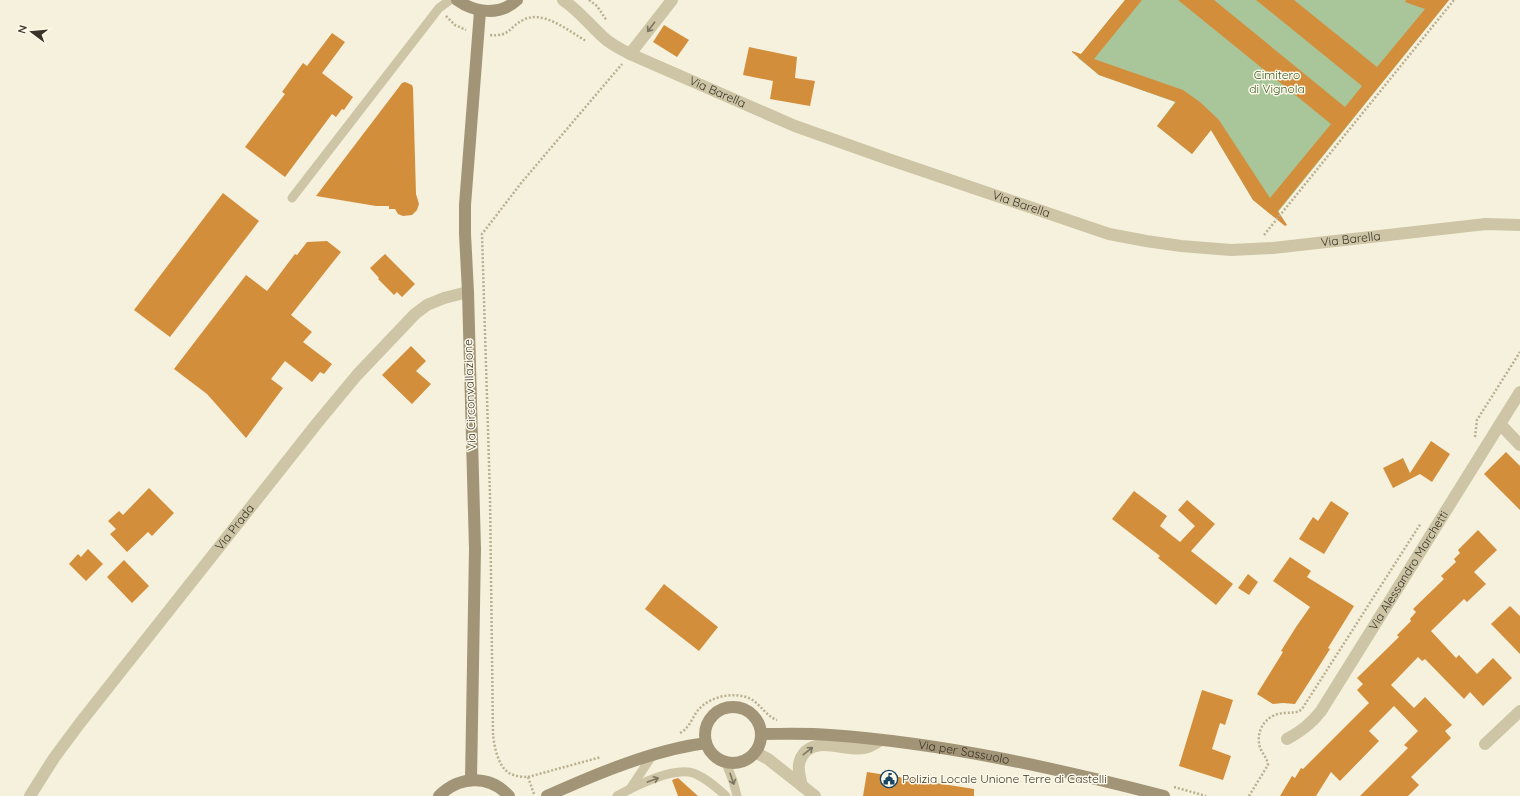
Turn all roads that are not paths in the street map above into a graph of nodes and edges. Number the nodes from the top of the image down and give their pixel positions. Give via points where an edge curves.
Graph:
1 (450, 0) edge
2 (457, 0) edge
3 (517, 0) edge
4 (563, 0) edge
5 (672, 0) edge
6 (480, 11) junction
7 (630, 54) junction
8 (292, 198) dead end
9 (1520, 225) edge
10 (468, 292) junction
11 (1520, 392) edge
12 (1500, 424) junction
13 (1520, 445) edge
14 (1520, 711) edge
15 (761, 734) junction
16 (1287, 739) dead end
17 (881, 740) junction
18 (706, 743) junction
19 (1485, 744) dead end
20 (755, 752) junction
21 (652, 756) junction
22 (726, 763) junction
23 (471, 780) junction
24 (802, 786) junction
25 (630, 789) junction
26 (30, 796) edge
27 (439, 796) edge
28 (509, 796) edge
29 (547, 796) edge
30 (618, 796) edge
31 (726, 796) edge
32 (737, 796) edge
33 (815, 796) edge
34 (1164, 796) edge

1 - 8 lane via 439,8
2 - 6 main road
3 - 6 main road via 504,8
4 - 7 street, Via Barella via 602,37
5 -> 7 street
6 - 10 main road, Via Circonvallazione via 465,205
7 - 9 street, Via Barella via 825,137 1109,234 1146,242 1231,250 1273,248 1479,224
10 - 23 main road, Via Circonvallazione via 475,549
10 - 26 street, Via Prada via 427,305 415,314 357,376 80,723
11 - 12 street, Via Alessandro Marchetti
12 - 13 street
12 - 16 street, Via Alessandro Marchetti via 1321,711 1312,723
14 - 19 street
15 - 17 main road, Via per Sassuolo via 829,735
15 - 18 main road via 759,726 750,714 743,710 728,708 714,714 709,720 706,727
15 - 20 main road
24 -> 17 street via 798,765 808,750 814,746 863,749
17 - 34 main road, Via per Sassuolo via 986,756
18 - 21 main road
18 - 22 main road via 713,755
20 - 22 main road via 742,762
20 - 24 street
21 - 25 lane
21 - 29 main road
22 -> 32 lane
23 - 27 main road via 458,782
23 - 28 main road via 483,780 494,784
24 - 33 street
25 - 30 lane
25 -> 31 lane via 665,776 686,772 700,776

